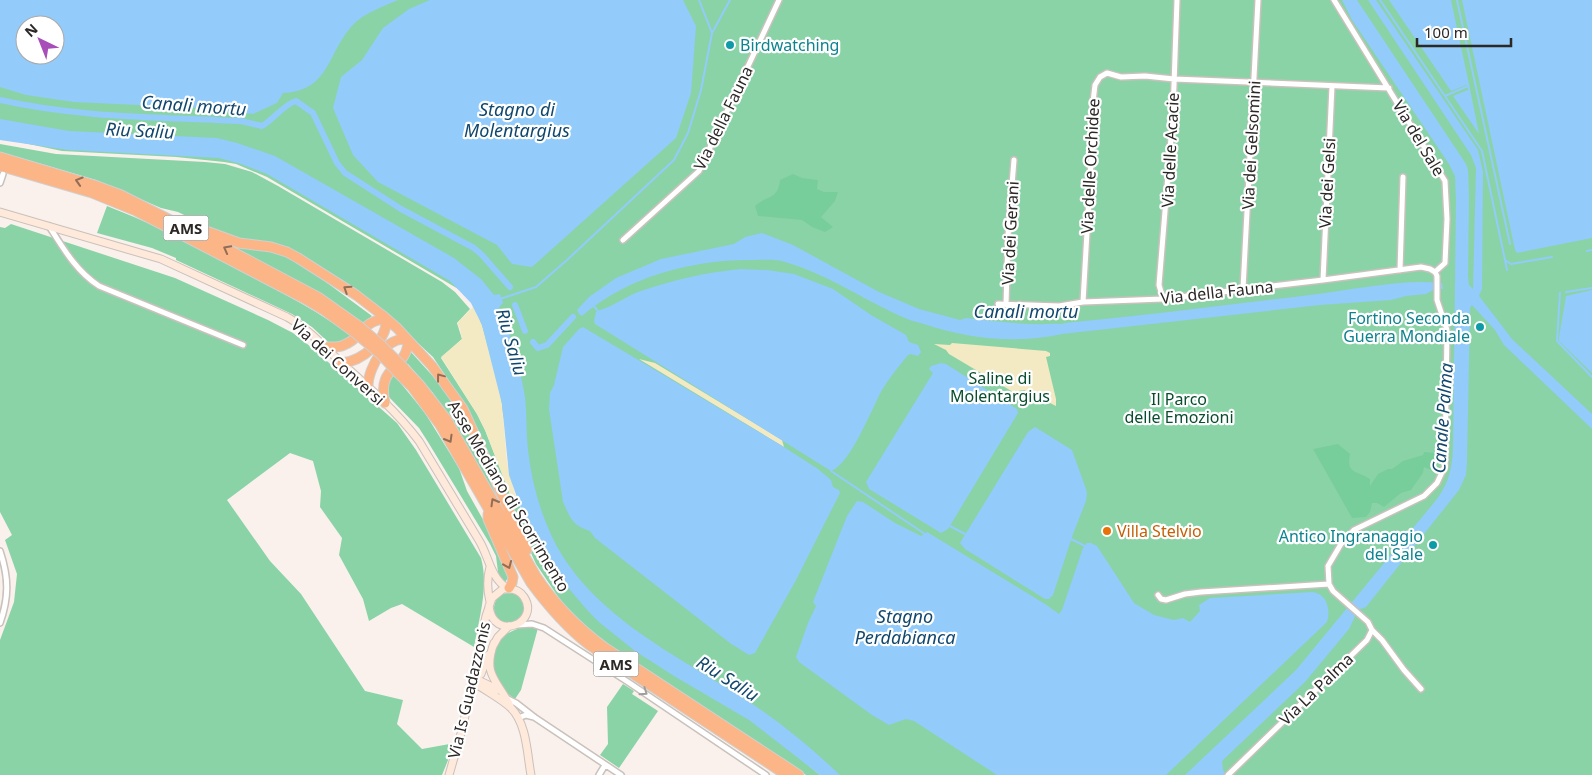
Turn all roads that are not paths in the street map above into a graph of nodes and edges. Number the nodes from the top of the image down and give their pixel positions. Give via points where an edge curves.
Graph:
1 (779, 0) edge
2 (1177, 0) edge
3 (1258, 0) edge
4 (1334, 0) edge
5 (1174, 79) junction
6 (1254, 82) junction
7 (1332, 86) junction
8 (1389, 88) junction
9 (0, 157) edge
10 (1014, 160) dead end
11 (2, 170) edge
12 (1403, 177) dead end
13 (0, 183) edge
14 (0, 212) edge
15 (49, 226) junction
16 (188, 229) junction
17 (623, 240) dead end
18 (1400, 270) junction
19 (1435, 272) junction
20 (1323, 280) junction
21 (1243, 289) junction
22 (1163, 299) junction
23 (1083, 302) junction
24 (998, 304) dead end
25 (1006, 305) junction
26 (386, 318) junction
27 (356, 329) junction
28 (408, 340) junction
29 (243, 345) dead end
30 (325, 347) junction
31 (342, 363) junction
32 (401, 370) junction
33 (368, 386) junction
34 (385, 403) junction
35 (488, 509) junction
36 (0, 551) edge
37 (527, 560) junction
38 (490, 566) junction
39 (1329, 584) junction
40 (508, 588) junction
41 (488, 593) junction
42 (1158, 595) dead end
43 (490, 604) junction
44 (486, 616) junction
45 (0, 624) edge
46 (513, 626) junction
47 (1372, 630) junction
48 (494, 643) junction
49 (472, 682) junction
50 (1421, 689) dead end
51 (500, 691) junction
52 (506, 698) junction
53 (510, 706) junction
54 (534, 717) junction
55 (518, 718) junction
56 (606, 765) junction
57 (449, 775) edge
58 (530, 775) edge
59 (599, 775) edge
60 (621, 775) edge
61 (766, 775) edge
62 (786, 775) edge
63 (799, 775) edge
64 (1228, 775) edge

1 - 17 street, Via della Fauna via 700,171
2 - 5 street, Via delle Acacie
3 - 6 street, Via dei Gelsomini
4 - 8 street, Via del Sale
5 - 6 street
5 - 22 street, Via delle Acacie via 1159,285
5 - 23 street, Via delle Orchidee via 1121,78 1107,73 1095,85
6 - 7 street
6 - 21 street, Via dei Gelsomini
7 - 8 street
7 - 20 street, Via dei Gelsi
8 - 19 street, Via del Sale via 1445,181 1445,263
16 -> 9 highway, Asse Mediano di Scorrimento / AMS via 94,185
10 - 25 street, Via dei Gerani
11 - 13 street
11 - 27 highway, Asse Mediano di Scorrimento / AMS via 92,193 143,215
12 - 18 street
14 - 15 street, Via dei Conversi
15 - 29 street via 78,268 94,283
15 - 30 street, Via dei Conversi via 173,264 288,317
26 -> 16 highway via 287,252 239,244 195,227
27 -> 16 highway, Asse Mediano di Scorrimento / AMS via 318,297
18 - 19 street, Via della Fauna via 1422,267
18 - 20 street, Via della Fauna
19 - 39 street via 1436,293 1447,330 1445,466 1437,483 1424,496 1354,530 1328,566
20 - 21 street, Via della Fauna
21 - 22 street, Via della Fauna
22 - 23 street, Via della Fauna
23 - 25 street, Via della Fauna via 1059,306
24 - 25 street, Via della Fauna
26 - 28 highway
26 - 30 highway via 372,321 344,345
26 - 31 highway via 382,336 368,352 352,362
27 - 32 highway, Asse Mediano di Scorrimento / AMS, bridge via 380,344
28 - 33 highway via 402,338 387,347 375,361
28 - 34 highway via 408,349 383,383
37 -> 28 highway via 528,553 463,409 432,366
30 - 31 street, Via dei Conversi
31 - 33 street, Via dei Conversi
32 -> 35 highway, Asse Mediano di Scorrimento / AMS via 440,425
37 -> 32 highway, Asse Mediano di Scorrimento / AMS via 447,420 419,384
33 - 34 street, Via dei Conversi
34 - 38 street, Via dei Conversi via 419,441 480,542
35 -> 40 highway via 488,518 513,577
35 - 62 highway, Asse Mediano di Scorrimento / AMS via 531,583 574,633
36 - 45 street via 8,592
37 - 63 highway, Asse Mediano di Scorrimento / AMS via 549,595 590,637
38 - 40 street via 499,583
38 - 41 street, Via dei Conversi
39 - 42 street via 1201,592 1166,600
39 - 47 street via 1368,622
40 - 43 street via 497,592
40 - 46 street via 522,594 527,605 524,618
41 - 43 street, Via dei Conversi
41 - 44 street
43 - 44 street, Via Is Guadazzonis
43 - 46 street via 493,619 500,625
44 - 49 street, Via Is Guadazzonis
46 - 48 street, Via Is Guadazzonis
46 -> 61 street via 532,624 544,628
47 - 50 street
47 - 64 street, Via La Palma via 1367,640
48 - 49 street via 481,674
48 - 51 street via 490,669
49 - 51 street via 480,681
49 - 53 street
49 - 57 street, Via Is Guadazzonis
51 - 52 street
52 - 53 street
52 - 54 street
53 - 55 street
54 - 55 street
54 - 56 street
55 - 58 street
56 - 59 street
56 - 60 street

